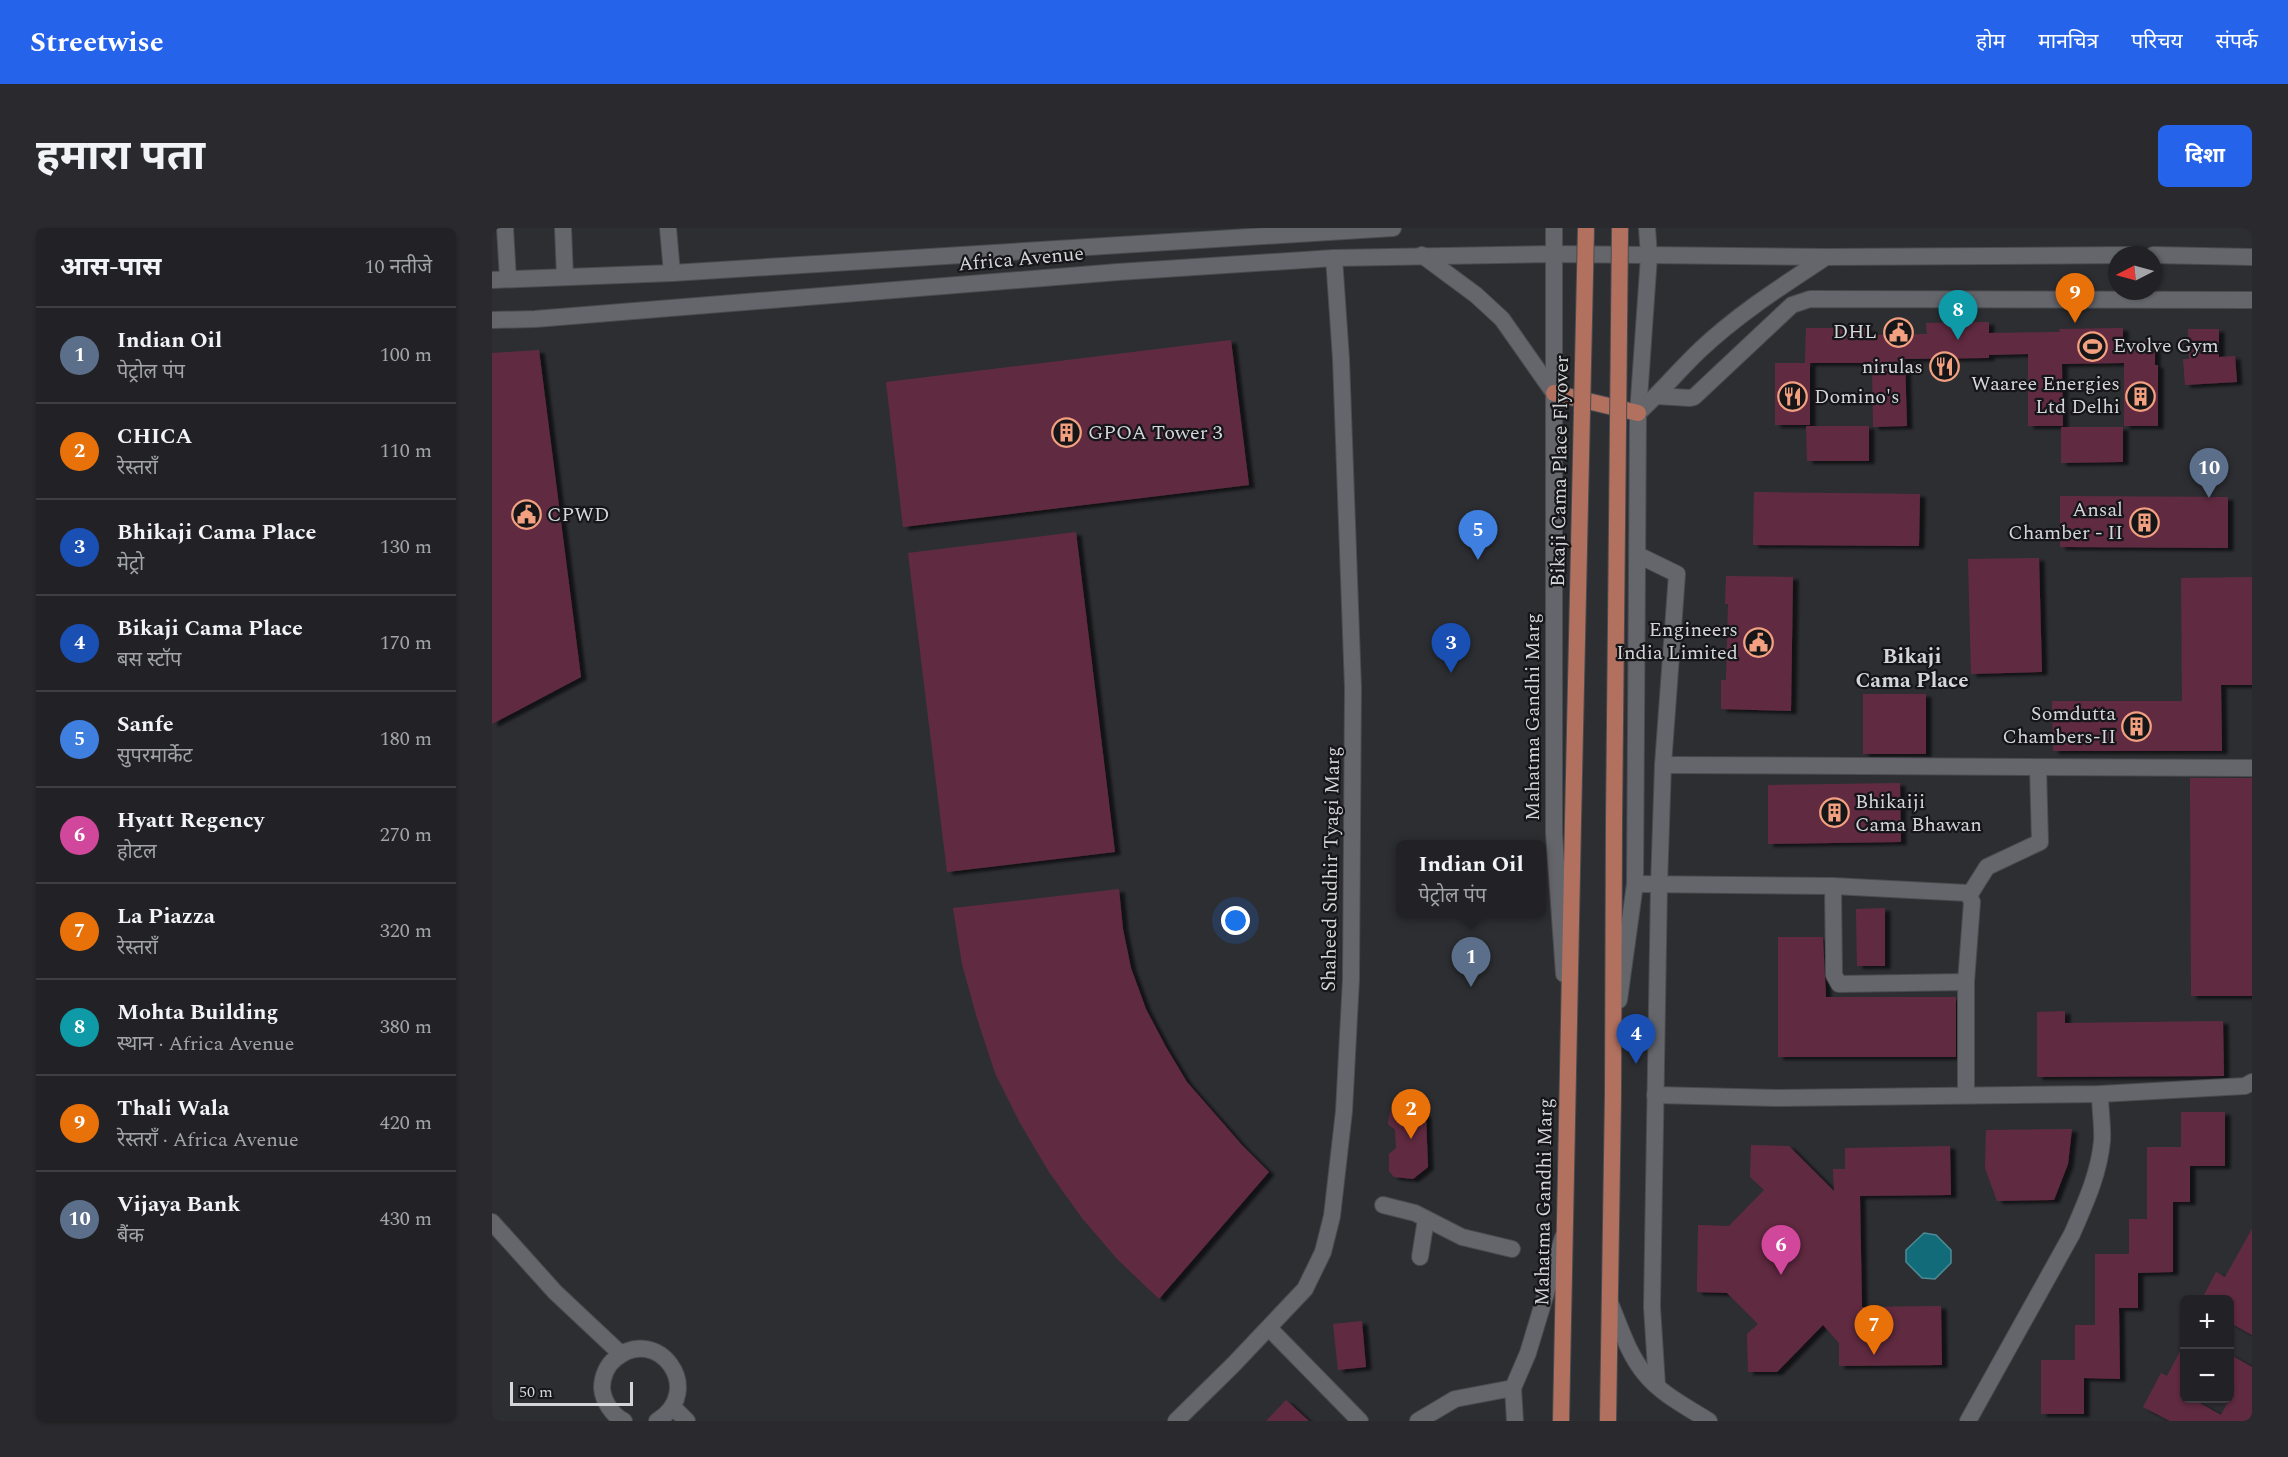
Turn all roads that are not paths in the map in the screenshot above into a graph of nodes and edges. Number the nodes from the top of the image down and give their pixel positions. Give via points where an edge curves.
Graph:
1 (505, 228) edge
2 (563, 228) edge
3 (668, 228) edge
4 (1393, 228) edge
5 (1554, 228) edge
6 (1586, 228) edge
7 (1620, 228) edge
8 (1647, 228) edge
9 (1554, 254) junction
10 (1422, 255) junction
11 (1649, 255) junction
12 (2108, 255) edge
13 (2162, 255) edge
14 (1826, 257) junction
15 (2252, 257) edge
16 (1334, 258) junction
17 (672, 273) junction
18 (565, 277) junction
19 (500, 279) edge
20 (2252, 300) edge
21 (492, 320) edge
22 (1554, 393) junction
23 (1658, 396) junction
24 (1638, 413) junction
25 (1638, 555) junction
26 (1663, 765) junction
27 (2038, 767) junction
28 (2252, 768) edge
29 (1635, 884) junction
30 (1659, 885) junction
31 (1833, 886) junction
32 (1970, 894) junction
33 (1966, 982) junction
34 (1613, 1039) junction
35 (1568, 1040) junction
36 (2252, 1082) edge
37 (1966, 1094) junction
38 (2100, 1094) junction
39 (1655, 1095) junction
40 (1383, 1205) dead end
41 (1426, 1219) junction
42 (492, 1222) edge
43 (1565, 1230) junction
44 (1512, 1249) dead end
45 (1420, 1257) dead end
46 (1610, 1303) junction
47 (1269, 1328) junction
48 (621, 1354) junction
49 (1657, 1385) junction
50 (1513, 1388) junction
51 (673, 1407) junction
52 (614, 1418) edge
53 (657, 1421) edge
54 (687, 1421) edge
55 (1176, 1421) edge
56 (1360, 1421) edge
57 (1418, 1421) edge
58 (1515, 1421) edge
59 (1561, 1421) edge
60 (1608, 1421) edge
61 (1709, 1421) edge
62 (1968, 1421) edge

1 - 19 street
2 - 18 street
3 - 17 street
4 - 17 street, Africa Avenue
5 - 9 street, Mahatma Gandhi Marg
6 - 35 main road, Bikaji Cama Place Flyover, bridge
7 - 34 main road, bridge
8 - 11 street
9 - 10 street, Africa Avenue
9 - 11 street, Africa Avenue
9 - 22 street, Mahatma Gandhi Marg
10 - 16 street, Africa Avenue
10 - 22 street via 1502,319
11 - 14 street
11 - 24 street
12 - 14 street
13 - 15 street
14 - 23 street via 1739,316 1699,350
16 - 21 street, Africa Avenue
16 - 47 street, Shaheed Sudhir Tyagi Marg via 1353,688 1352,968 1344,1111 1332,1216 1323,1252 1305,1289
17 - 18 street, Africa Avenue
18 - 19 street, Africa Avenue
20 - 23 street via 1810,298 1792,305 1694,397
22 - 24 main road
22 - 35 street, Mahatma Gandhi Marg via 1554,832
23 - 24 street
24 - 25 street
25 - 26 street via 1677,574
25 - 29 street
26 - 27 street
26 - 30 street
27 - 28 street
27 - 32 street via 2040,842 1987,867
29 - 30 street
29 - 34 street
30 - 31 street
30 - 39 street
31 - 32 street
31 - 33 street via 1834,975 1839,984
32 - 33 street
33 - 37 street
34 - 46 main road
35 - 43 main road, Mahatma Gandhi Marg
36 - 38 street via 2245,1086
37 - 38 street
37 - 39 street via 1768,1098
38 - 62 street via 2102,1140 2086,1203
39 - 49 street via 1652,1307
40 - 41 street
41 - 44 street via 1462,1237
41 - 45 street
42 - 48 street via 555,1292
43 - 50 street via 1528,1353
43 - 59 main road, Mahatma Gandhi Marg
46 - 49 street via 1630,1350
46 - 60 main road
47 - 55 street, Shaheed Sudhir Tyagi Marg
47 - 56 street
48 - 51 street via 646,1349 669,1360 679,1384
48 - 52 street via 608,1368 602,1387
49 - 61 street
50 - 57 street via 1455,1399
50 - 58 street
51 - 53 street
51 - 54 street

